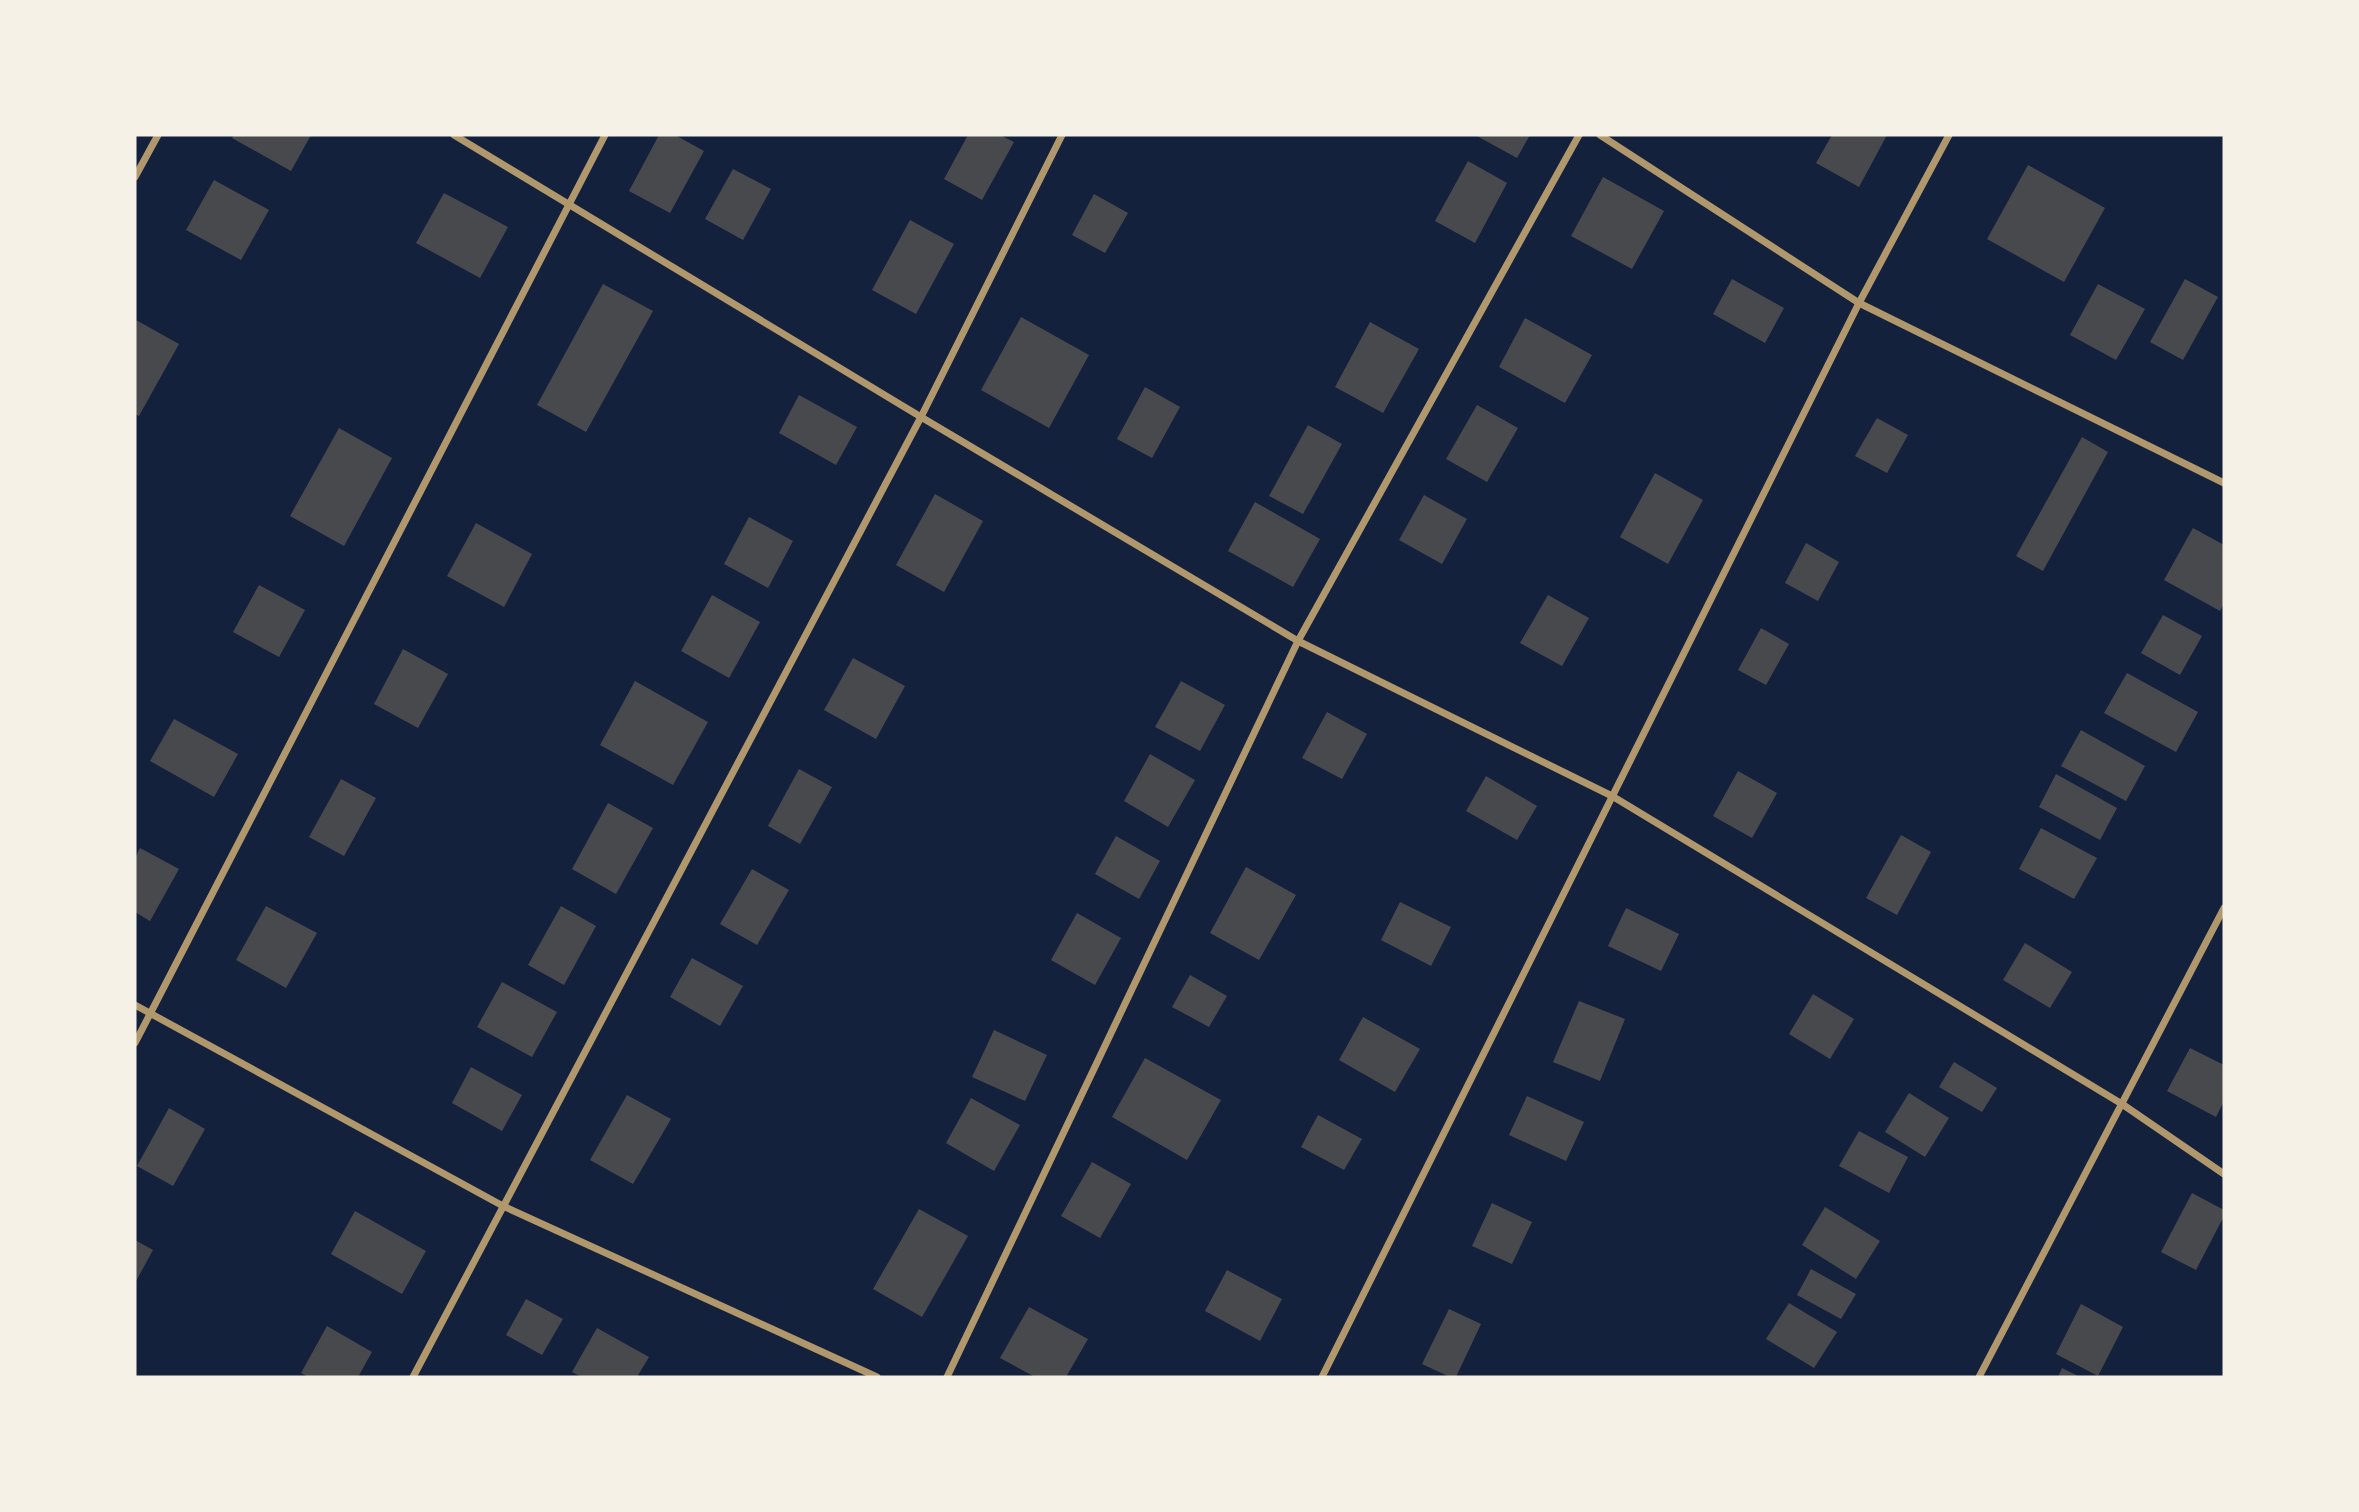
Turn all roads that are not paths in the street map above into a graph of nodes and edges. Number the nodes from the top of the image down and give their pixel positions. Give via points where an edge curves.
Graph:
1 (158, 135) edge
2 (454, 135) edge
3 (605, 135) edge
4 (1062, 135) edge
5 (1579, 135) edge
6 (1600, 135) edge
7 (1949, 135) edge
8 (135, 177) edge
9 (570, 204) junction
10 (1859, 303) junction
11 (920, 417) junction
12 (2224, 483) edge
13 (1298, 641) junction
14 (1612, 796) junction
15 (2224, 908) edge
16 (135, 1005) edge
17 (150, 1014) junction
18 (135, 1043) edge
19 (2122, 1104) junction
20 (2224, 1174) edge
21 (503, 1206) junction
22 (413, 1377) edge
23 (877, 1377) edge
24 (947, 1377) edge
25 (1322, 1377) edge
26 (1979, 1377) edge

1 - 8 street
2 - 9 street
3 - 9 street
4 - 11 street
5 - 13 street
6 - 10 street
7 - 10 street
9 - 11 street
9 - 17 street
10 - 12 street
10 - 14 street
11 - 13 street
11 - 21 street
13 - 14 street
13 - 24 street
14 - 19 street
14 - 25 street
15 - 19 street
16 - 17 street
17 - 18 street
17 - 21 street
19 - 20 street
19 - 26 street
21 - 22 street
21 - 23 street

